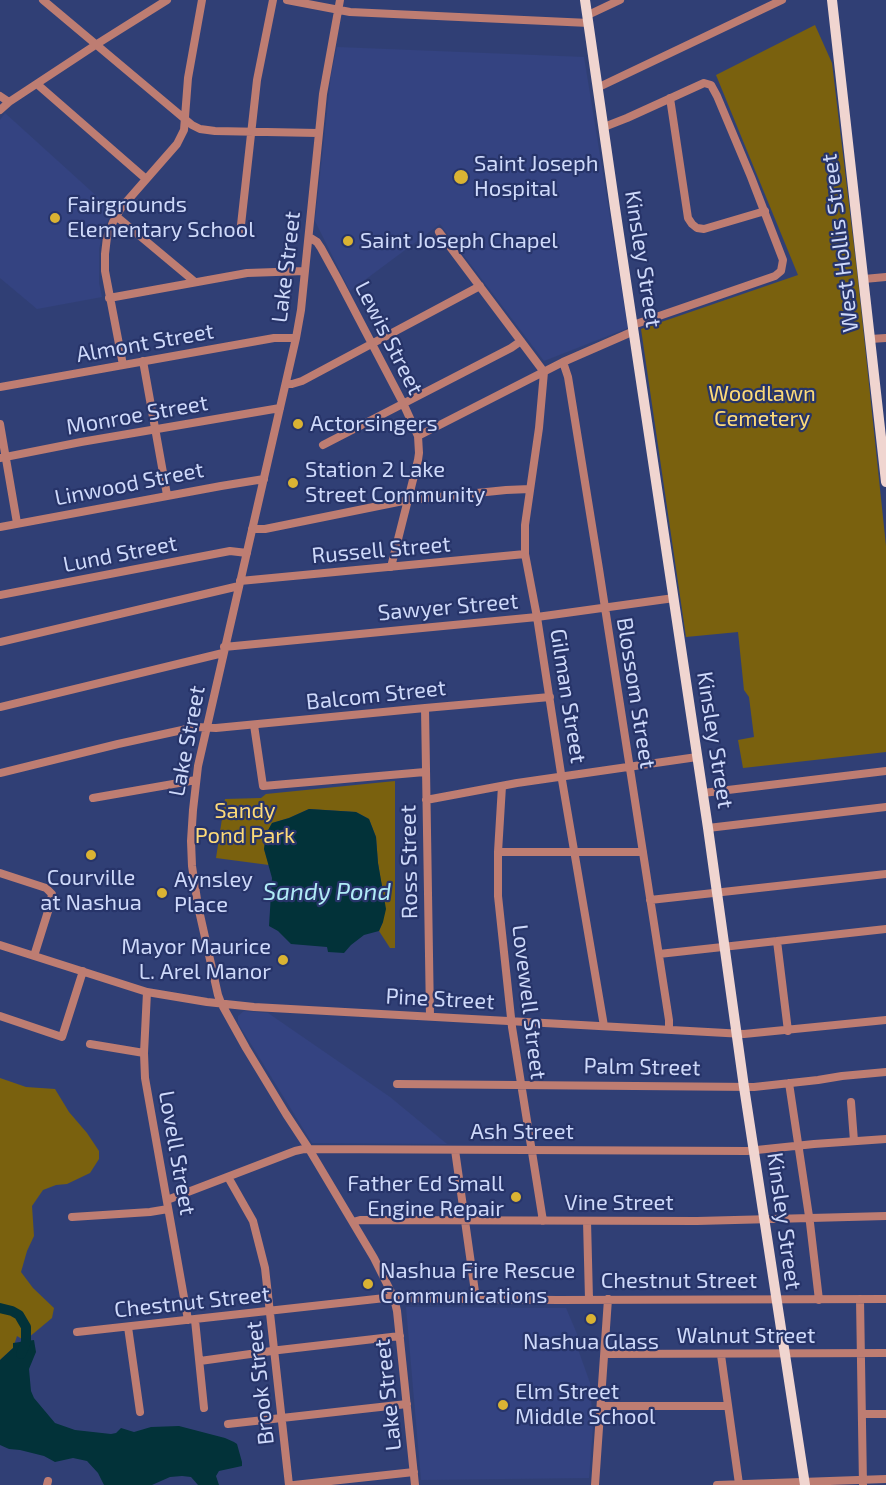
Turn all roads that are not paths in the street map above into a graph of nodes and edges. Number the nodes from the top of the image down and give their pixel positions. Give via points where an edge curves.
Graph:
1 (43, 0) edge
2 (167, 0) edge
3 (202, 0) edge
4 (273, 0) edge
5 (287, 0) edge
6 (340, 0) edge
7 (585, 0) edge
8 (620, 0) edge
9 (782, 0) edge
10 (832, 0) edge
11 (338, 10) junction
12 (588, 19) junction
13 (96, 44) junction
14 (37, 84) junction
15 (598, 87) junction
16 (0, 96) edge
17 (670, 98) junction
18 (9, 102) junction
19 (0, 110) edge
20 (186, 121) junction
21 (604, 127) junction
22 (251, 131) junction
23 (318, 133) junction
24 (146, 178) junction
25 (765, 211) junction
26 (116, 216) junction
27 (439, 232) dead end
28 (240, 234) dead end
29 (309, 237) junction
30 (305, 271) junction
31 (886, 277) edge
32 (864, 279) junction
33 (195, 282) junction
34 (480, 286) junction
35 (109, 298) junction
36 (634, 328) junction
37 (296, 338) junction
38 (886, 338) edge
39 (870, 339) junction
40 (521, 341) junction
41 (372, 344) junction
42 (143, 361) junction
43 (563, 362) junction
44 (123, 364) junction
45 (544, 372) junction
46 (286, 384) junction
47 (0, 387) edge
48 (403, 404) junction
49 (280, 408) junction
50 (0, 424) edge
51 (156, 429) junction
52 (418, 436) junction
53 (323, 445) dead end
54 (3, 458) edge
55 (264, 479) junction
56 (886, 482) edge
57 (530, 489) junction
58 (167, 495) junction
59 (408, 500) junction
60 (18, 524) junction
61 (0, 526) edge
62 (252, 529) junction
63 (247, 553) junction
64 (525, 554) junction
65 (391, 567) junction
66 (239, 583) junction
67 (0, 595) edge
68 (674, 598) junction
69 (605, 607) junction
70 (537, 617) junction
71 (0, 642) edge
72 (224, 650) junction
73 (550, 697) junction
74 (0, 707) edge
75 (425, 708) junction
76 (254, 725) junction
77 (206, 727) junction
78 (697, 757) junction
79 (629, 766) junction
80 (886, 771) edge
81 (0, 772) edge
82 (425, 772) junction
83 (562, 776) junction
84 (196, 780) junction
85 (502, 786) junction
86 (703, 793) junction
87 (93, 798) dead end
88 (426, 800) junction
89 (886, 807) edge
90 (708, 828) junction
91 (498, 852) junction
92 (575, 852) junction
93 (643, 852) junction
94 (0, 873) edge
95 (886, 874) edge
96 (717, 892) junction
97 (650, 900) junction
98 (886, 929) edge
99 (777, 941) junction
100 (0, 945) edge
101 (725, 948) junction
102 (658, 954) junction
103 (34, 956) junction
104 (83, 971) junction
105 (147, 992) junction
106 (221, 1003) junction
107 (0, 1016) edge
108 (430, 1017) junction
109 (886, 1020) edge
110 (511, 1021) junction
111 (604, 1026) junction
112 (669, 1030) junction
113 (788, 1030) junction
114 (737, 1034) junction
115 (90, 1044) dead end
116 (144, 1053) junction
117 (886, 1072) edge
118 (789, 1083) junction
119 (397, 1084) dead end
120 (520, 1084) junction
121 (744, 1087) junction
122 (851, 1102) dead end
123 (886, 1139) edge
124 (854, 1141) junction
125 (798, 1146) junction
126 (309, 1149) junction
127 (455, 1150) junction
128 (531, 1150) junction
129 (754, 1151) junction
130 (228, 1177) junction
131 (168, 1204) junction
132 (886, 1215) edge
133 (72, 1217) dead end
134 (809, 1218) junction
135 (765, 1219) junction
136 (464, 1220) junction
137 (543, 1221) junction
138 (587, 1221) junction
139 (353, 1222) junction
140 (394, 1298) junction
141 (476, 1299) junction
142 (589, 1299) junction
143 (608, 1299) junction
144 (777, 1299) junction
145 (860, 1299) junction
146 (886, 1299) edge
147 (819, 1300) junction
148 (270, 1311) junction
149 (191, 1320) junction
150 (128, 1327) junction
151 (77, 1332) dead end
152 (400, 1336) junction
153 (274, 1351) junction
154 (785, 1353) junction
155 (886, 1353) edge
156 (605, 1354) junction
157 (861, 1354) junction
158 (721, 1355) junction
159 (200, 1361) junction
160 (407, 1404) junction
161 (601, 1406) junction
162 (728, 1406) junction
163 (204, 1408) dead end
164 (140, 1412) dead end
165 (862, 1414) junction
166 (886, 1414) edge
167 (281, 1418) junction
168 (228, 1424) dead end
169 (414, 1472) junction
170 (886, 1479) edge
171 (863, 1482) edge
172 (804, 1483) edge
173 (739, 1484) edge
174 (289, 1485) edge
175 (294, 1485) edge
176 (415, 1485) edge
177 (595, 1485) edge
178 (717, 1485) edge

1 - 13 street
2 - 13 street
3 - 20 street via 188,78
4 - 22 street
5 - 11 street
6 - 11 street, Lake Street
7 - 12 main road, Kinsley Street
8 - 12 street
9 - 15 street
10 - 32 main road, West Hollis Street
11 - 12 street
11 - 23 street, Lake Street
12 - 15 main road, Kinsley Street
13 - 14 street
13 - 20 street
14 - 18 street
14 - 24 street
15 - 21 main road, Kinsley Street
16 - 18 street
17 - 21 street
17 - 25 street via 704,83 711,85
17 - 25 street via 692,224 704,229
18 - 19 street
20 - 22 street via 207,130
20 - 24 street via 181,138
21 - 36 main road, Kinsley Street
22 - 23 street
22 - 28 street
23 - 29 street, Lake Street
24 - 26 street
25 - 36 street via 783,260 779,274
26 - 33 street
26 - 35 street via 105,254
27 - 34 street
29 - 30 street, Lake Street
29 - 41 street, Lewis Street via 321,248
30 - 33 street via 247,273
30 - 37 street, Lake Street
31 - 32 street
32 - 39 main road, West Hollis Street
33 - 35 street
34 - 40 street
34 - 41 street
35 - 44 street
36 - 43 street
36 - 68 main road, Kinsley Street
37 - 42 street, Almont Street via 274,338
37 - 46 street, Lake Street
38 - 39 street
39 - 56 main road, West Hollis Street
40 - 45 street
40 - 48 street
41 - 46 street via 302,381
41 - 48 street, Lewis Street
42 - 44 street, Almont Street
42 - 51 street
43 - 45 street
43 - 69 street, Blossom Street
44 - 47 street, Almont Street
45 - 52 street
45 - 57 street, Gilman Street
46 - 49 street, Lake Street
48 - 52 street, Lewis Street
48 - 53 street
49 - 51 street, Monroe Street
49 - 55 street, Lake Street
50 - 54 street
51 - 54 street, Monroe Street
51 - 58 street
52 - 59 street, Lewis Street via 418,460
54 - 60 street
55 - 58 street, Linwood Street
55 - 62 street, Lake Street
57 - 59 street
57 - 64 street, Gilman Street
58 - 60 street, Linwood Street
59 - 62 street
59 - 65 street, Lewis Street
60 - 61 street, Linwood Street
62 - 63 street, Lake Street
63 - 66 street, Lake Street
63 - 67 street, Lund Street via 230,552
64 - 65 street, Russell Street
64 - 70 street, Gilman Street
65 - 66 street, Russell Street
66 - 71 street, Russell Street
66 - 72 street, Lake Street
68 - 69 street, Sawyer Street
68 - 78 main road, Kinsley Street
69 - 70 street, Sawyer Street
69 - 79 street, Blossom Street
70 - 72 street, Sawyer Street
70 - 73 street, Gilman Street
72 - 74 street, Sawyer Street
72 - 77 street, Lake Street
73 - 75 street, Balcom Street
73 - 83 street, Gilman Street
75 - 76 street, Balcom Street
75 - 82 street, Ross Street
76 - 77 street, Balcom Street
76 - 82 street via 263,786
77 - 81 street, Balcom Street
77 - 84 street, Lake Street
78 - 79 street
78 - 86 main road, Kinsley Street
79 - 83 street
79 - 93 street, Blossom Street
80 - 86 street
82 - 88 street, Ross Street
83 - 85 street
83 - 92 street, Gilman Street
84 - 87 street
84 - 106 street, Lake Street via 192,866
85 - 88 street
85 - 91 street, Lovewell Street
86 - 90 main road, Kinsley Street
88 - 108 street, Ross Street
89 - 90 street
90 - 96 main road, Kinsley Street
91 - 92 street
91 - 110 street, Lovewell Street via 498,896
92 - 93 street
92 - 111 street, Gilman Street
93 - 97 street, Blossom Street
94 - 103 street via 46,888 51,894
95 - 96 street
96 - 97 street
96 - 101 main road, Kinsley Street
97 - 102 street, Blossom Street
98 - 99 street
99 - 101 street
99 - 113 street
100 - 103 street, Pine Street
101 - 102 street
101 - 114 main road, Kinsley Street
102 - 112 street, Blossom Street
103 - 104 street, Pine Street
104 - 105 street, Pine Street
104 - 107 street via 62,1037
105 - 106 street, Pine Street
105 - 116 street, Lovell Street
106 - 108 street, Pine Street
106 - 126 street, Lake Street
108 - 110 street, Pine Street
109 - 113 street, Pine Street
110 - 111 street, Pine Street
110 - 120 street, Lovewell Street
111 - 112 street, Pine Street
112 - 114 street, Pine Street
113 - 114 street, Pine Street
114 - 121 main road, Kinsley Street
115 - 116 street
116 - 131 street, Lovell Street
117 - 118 street, Palm Street
118 - 121 street, Palm Street
118 - 125 street
119 - 120 street, Palm Street
120 - 121 street, Palm Street
120 - 128 street, Lovewell Street
121 - 129 main road, Kinsley Street
122 - 124 street
123 - 124 street, Ash Street
124 - 125 street, Ash Street
125 - 129 street, Ash Street
125 - 134 street
126 - 127 street, Ash Street
126 - 130 street, Ash Street
126 - 139 street, Lake Street
127 - 128 street, Ash Street
127 - 136 street
128 - 129 street, Ash Street
128 - 137 street, Lovewell Street
129 - 135 main road, Kinsley Street
130 - 131 street, Ash Street
130 - 148 street, Brook Street via 255,1227
131 - 133 street, Ash Street via 150,1212
131 - 149 street, Lovell Street
132 - 134 street, Vine Street
134 - 135 street, Vine Street
134 - 147 street
135 - 138 street, Vine Street
135 - 144 main road, Kinsley Street
136 - 137 street, Vine Street
136 - 139 street, Vine Street
136 - 141 street
137 - 138 street, Vine Street
138 - 142 street
139 - 140 street, Lake Street
140 - 141 street, Chestnut Street
140 - 148 street, Chestnut Street
140 - 152 street, Lake Street
141 - 142 street, Chestnut Street
142 - 143 street, Chestnut Street
143 - 144 street, Chestnut Street
143 - 156 street
144 - 147 street, Chestnut Street
144 - 154 main road, Kinsley Street
145 - 146 street, Chestnut Street
145 - 147 street, Chestnut Street
145 - 157 street
148 - 149 street, Chestnut Street
148 - 153 street, Brook Street
149 - 150 street, Chestnut Street
149 - 159 street, Lovell Street
150 - 151 street, Chestnut Street
150 - 164 street
152 - 153 street
152 - 160 street, Lake Street
153 - 159 street
153 - 167 street, Brook Street
154 - 157 street, Walnut Street
154 - 158 street, Walnut Street
154 - 172 main road, Kinsley Street
155 - 157 street, Walnut Street
156 - 158 street, Walnut Street
156 - 161 street
157 - 165 street
158 - 162 street
159 - 163 street, Lovell Street
160 - 167 street
160 - 169 street, Lake Street
161 - 162 street
161 - 177 street
162 - 173 street
165 - 166 street
165 - 171 street
167 - 168 street
167 - 174 street, Brook Street
169 - 175 street
169 - 176 street, Lake Street
170 - 171 street
171 - 172 street
172 - 173 street
173 - 178 street

